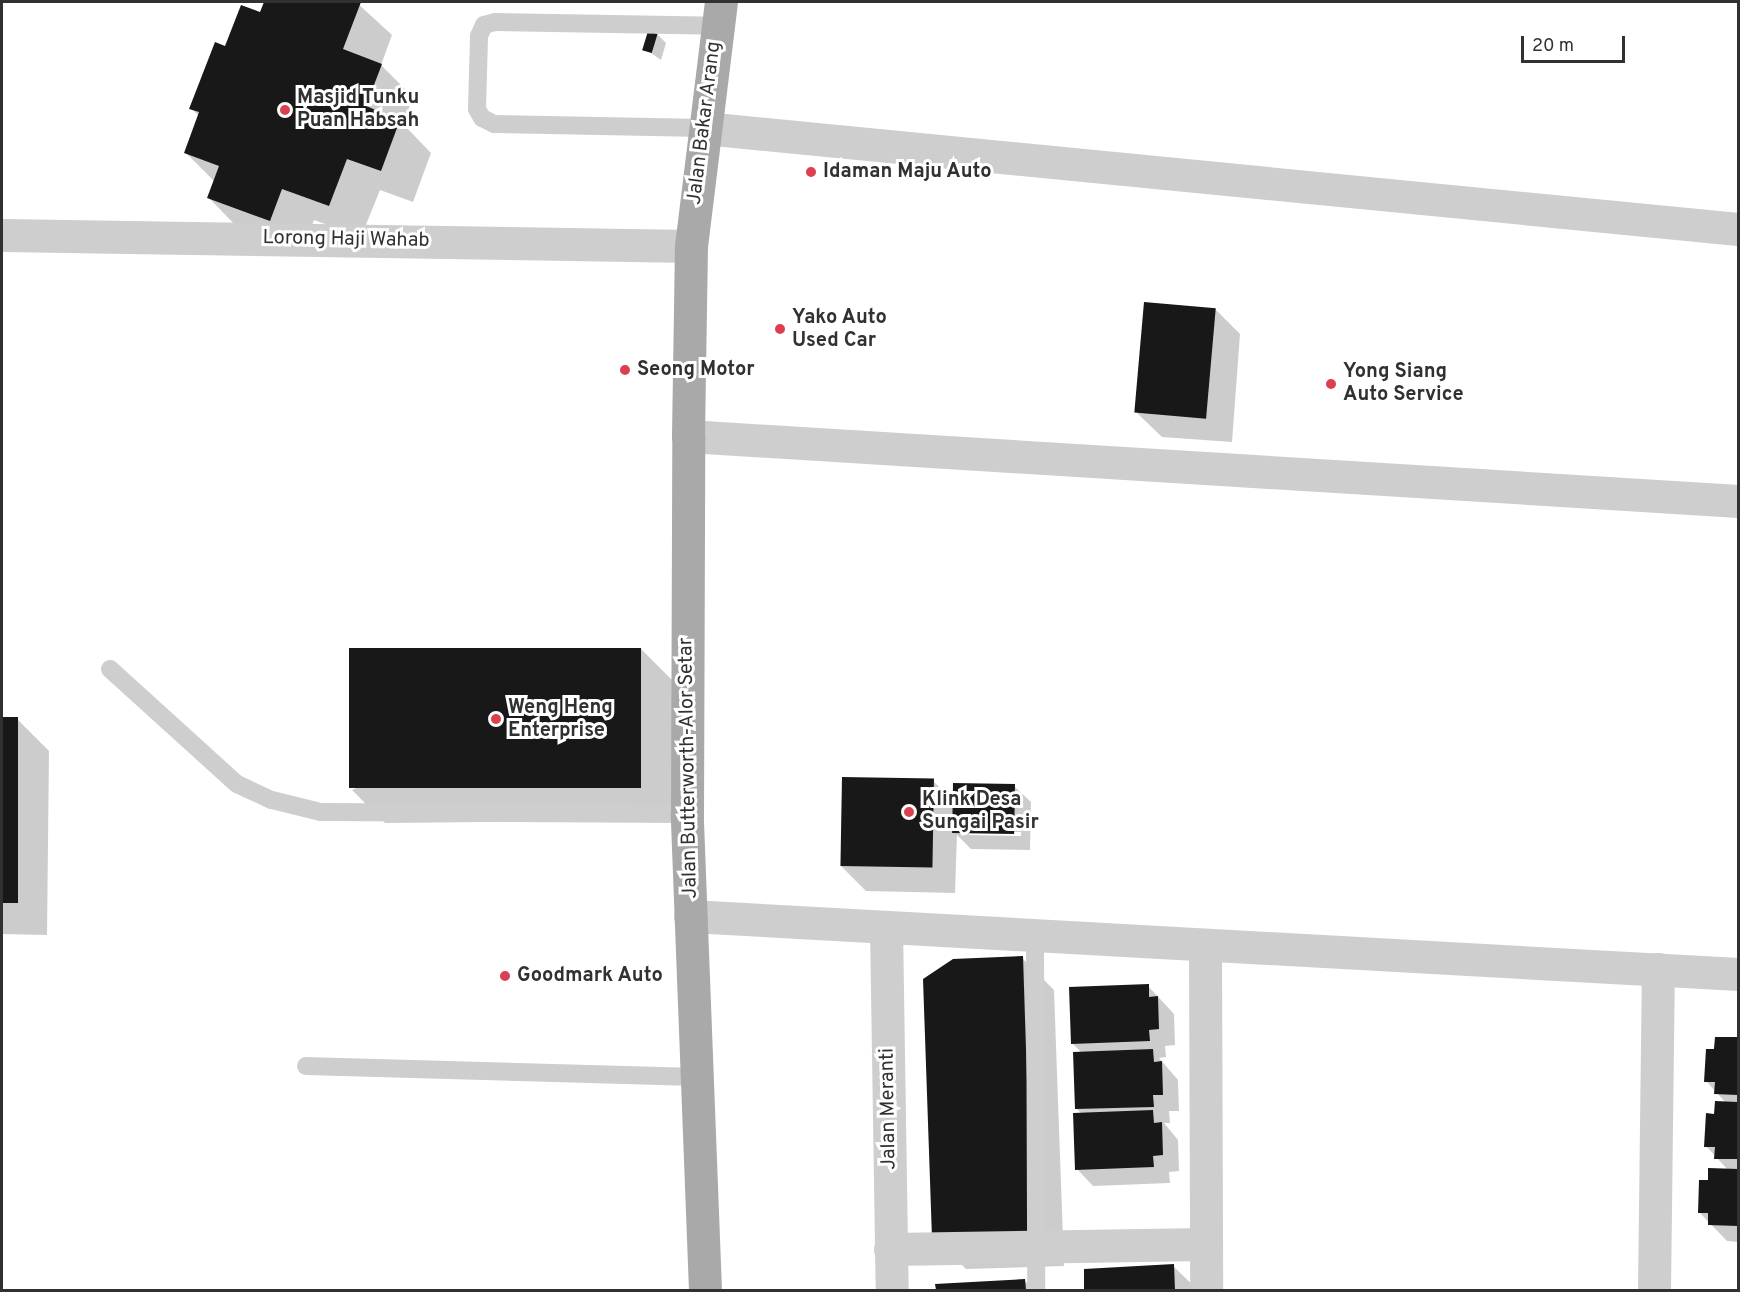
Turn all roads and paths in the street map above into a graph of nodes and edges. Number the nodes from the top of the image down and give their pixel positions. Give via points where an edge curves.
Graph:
1 (719, 14) edge
2 (704, 128) junction
3 (1738, 229) edge
4 (2, 235) edge
5 (691, 246) junction
6 (688, 436) junction
7 (1738, 501) edge
8 (110, 669) dead end
9 (687, 814) junction
10 (690, 916) junction
11 (886, 927) junction
12 (1035, 935) junction
13 (1205, 945) junction
14 (1658, 969) junction
15 (1738, 974) edge
16 (306, 1066) dead end
17 (696, 1077) junction
18 (1204, 1244) junction
19 (1035, 1245) junction
20 (890, 1249) junction
21 (705, 1290) edge
22 (892, 1290) edge
23 (1036, 1290) edge
24 (1206, 1290) edge
25 (1654, 1290) edge

1 - 2 main road, Jalan Bakar Arang
1 - 2 lane via 495,22 484,25 479,36 477,109 482,118 494,124
2 - 3 street
2 - 5 main road, Jalan Bakar Arang
4 - 5 street, Lorong Haji Wahab
5 - 6 main road, Jalan Butterworth-Alor Setar
6 - 7 street
6 - 9 main road, Jalan Butterworth-Alor Setar
8 - 9 lane via 237,784 272,800 321,812
9 - 10 main road, Jalan Butterworth-Alor Setar
10 - 11 street
10 - 17 main road, Jalan Butterworth-Alor Setar
11 - 12 street
11 - 20 street, Jalan Meranti
12 - 13 street
12 - 19 lane
13 - 14 street
13 - 18 street
14 - 15 street
14 - 25 street
16 - 17 lane
17 - 21 main road, Jalan Butterworth-Alor Setar
18 - 19 street
18 - 24 street
19 - 20 street
19 - 23 lane
20 - 22 street, Jalan Meranti

